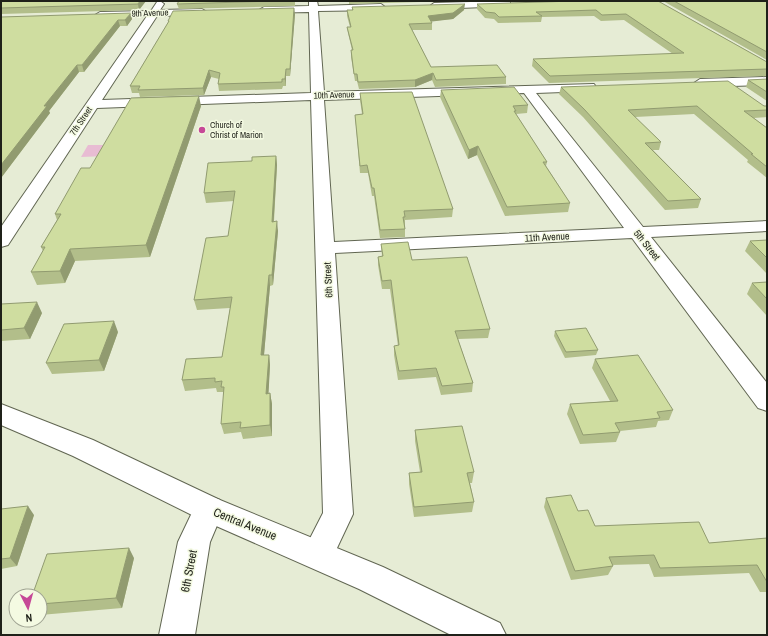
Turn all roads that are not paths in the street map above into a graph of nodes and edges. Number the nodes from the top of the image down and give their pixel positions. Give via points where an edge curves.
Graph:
1 (162, 1) edge
2 (516, 4) edge
3 (314, 5) edge
4 (422, 6) edge
5 (391, 7) edge
6 (255, 11) edge
7 (211, 12) edge
8 (154, 13) junction
9 (90, 15) edge
10 (767, 81) edge
11 (728, 82) junction
12 (689, 84) edge
13 (604, 86) edge
14 (528, 89) junction
15 (743, 93) edge
16 (319, 96) junction
17 (93, 104) junction
18 (767, 226) edge
19 (638, 233) junction
20 (1, 241) edge
21 (327, 248) junction
22 (767, 401) edge
23 (1, 414) edge
24 (209, 509) junction
25 (318, 554) junction
26 (177, 635) edge
27 (488, 635) edge

1 - 8 street, 7th Street
2 - 4 street
3 - 5 street
3 - 6 street
3 - 16 street, 6th Street
7 - 8 street, 9th Avenue
8 - 9 street, 9th Avenue
8 - 17 street, 7th Street
10 - 11 street
11 - 12 street
11 - 15 street
13 - 14 street, 10th Avenue
14 - 16 street, 10th Avenue
14 - 19 street, 5th Street
16 - 17 street, 10th Avenue
16 - 21 street, 6th Street
17 - 20 street, 7th Street
18 - 19 street, 11th Avenue
19 - 21 street, 11th Avenue
19 - 22 street, 5th Street
21 - 25 street, 6th Street via 338,514
23 - 24 street, Central Avenue via 83,448
24 - 25 street, Central Avenue
24 - 26 street, 6th Street via 194,542
25 - 27 street, Central Avenue

